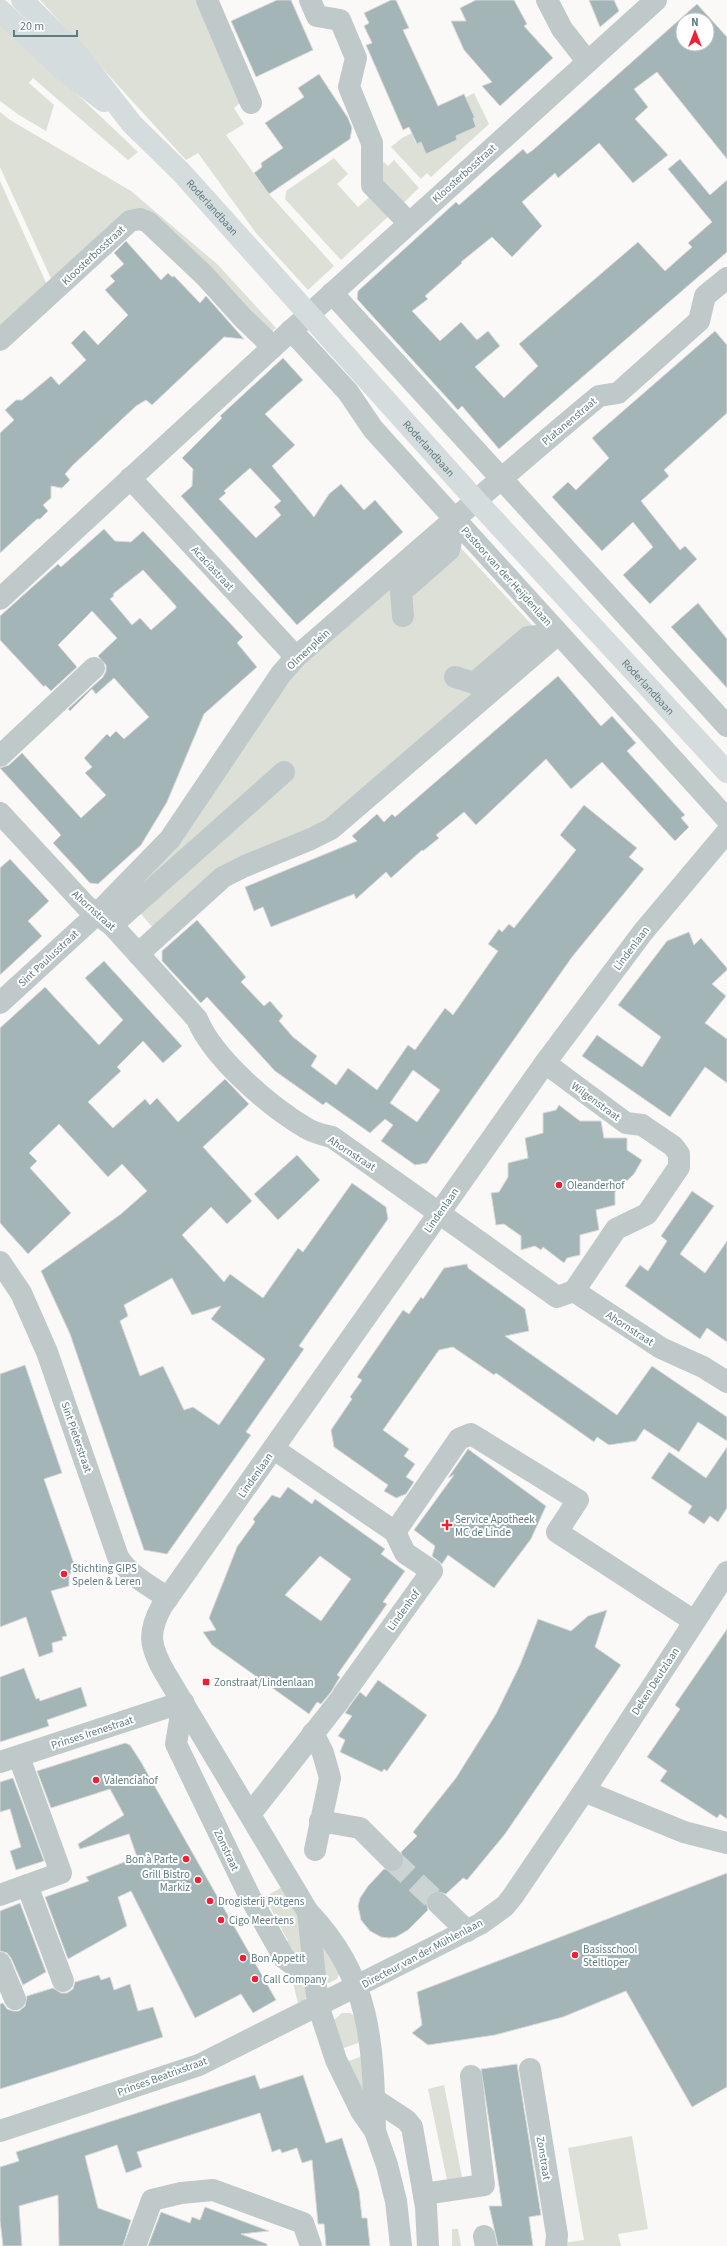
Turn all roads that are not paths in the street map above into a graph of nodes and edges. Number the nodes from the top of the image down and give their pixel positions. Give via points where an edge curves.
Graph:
1 (22, 0) edge
2 (207, 0) edge
3 (310, 0) edge
4 (547, 0) edge
5 (656, 0) edge
6 (0, 10) edge
7 (587, 61) junction
8 (251, 102) dead end
9 (132, 124) junction
10 (409, 223) junction
11 (727, 278) edge
12 (326, 300) junction
13 (296, 327) junction
14 (0, 340) edge
15 (273, 347) junction
16 (130, 478) junction
17 (494, 484) junction
18 (462, 513) junction
19 (2, 592) edge
20 (403, 616) dead end
21 (558, 634) junction
22 (296, 657) junction
23 (94, 668) dead end
24 (455, 678) dead end
25 (727, 726) edge
26 (0, 756) edge
27 (284, 772) dead end
28 (727, 772) edge
29 (0, 813) edge
30 (727, 819) edge
31 (727, 832) edge
32 (104, 919) junction
33 (138, 954) junction
34 (0, 1003) edge
35 (545, 1063) junction
36 (439, 1213) junction
37 (0, 1262) edge
38 (574, 1291) junction
39 (727, 1382) edge
40 (274, 1449) junction
41 (395, 1532) junction
42 (727, 1572) edge
43 (168, 1598) junction
44 (694, 1621) junction
45 (183, 1702) junction
46 (313, 1733) junction
47 (10, 1759) edge
48 (584, 1791) junction
49 (250, 1813) junction
50 (320, 1821) junction
51 (727, 1844) edge
52 (315, 1850) dead end
53 (392, 1860) tunnel mouth
54 (27, 1885) junction
55 (0, 1895) edge
56 (438, 1903) tunnel mouth
57 (308, 1912) junction
58 (467, 1931) junction
59 (0, 1963) edge
60 (63, 1981) dead end
61 (315, 1981) junction
62 (356, 1988) junction
63 (15, 1999) dead end
64 (318, 2004) junction
65 (530, 2069) dead end
66 (471, 2076) dead end
67 (374, 2099) junction
68 (0, 2131) edge
69 (375, 2132) junction
70 (424, 2194) junction
71 (135, 2246) edge
72 (311, 2246) edge
73 (401, 2246) edge
74 (428, 2246) edge
75 (556, 2246) edge

1 - 9 main road, Roderlandbaan via 78,55
2 - 8 street
3 - 10 street via 317,16 340,20 356,58 349,87 372,143 372,185
4 - 7 street via 562,29
5 - 7 street, Kloosterbosstraat
6 - 9 main road, Roderlandbaan via 61,68
7 - 10 street, Kloosterbosstraat
9 - 28 main road, Roderlandbaan via 181,172 470,494
10 - 12 street, Kloosterbosstraat
11 - 17 street, Platanenstraat via 705,296 699,321 618,393 599,396
12 - 13 street, Kloosterbosstraat
12 - 17 street
13 - 15 street, Kloosterbosstraat
13 - 18 street, Pastoor van der Heijdenlaan via 348,392 373,429
14 - 15 street, Kloosterbosstraat via 130,221 140,219 148,222 205,276
15 - 16 street, Kloosterbosstraat
16 - 19 street, Kloosterbosstraat
16 - 22 street, Acaciastraat
17 - 18 street, Platanenstraat
17 - 25 street
18 - 20 street via 449,550 400,592
18 - 21 street, Pastoor van der Heijdenlaan
18 - 22 street, Olmenplein
21 - 24 street via 528,637 474,683
21 - 30 street, Pastoor van der Heijdenlaan
21 - 33 street via 331,829 223,877
22 - 32 street, Olmenplein via 281,674 170,839
23 - 26 street
27 - 32 street
29 - 32 street, Ahornstraat via 86,906
31 - 35 street, Lindenlaan via 643,932
32 - 33 street, Ahornstraat
32 - 34 street, Sint Paulusstraat
33 - 36 street, Ahornstraat via 197,1019 204,1036 254,1090 308,1129 332,1137
35 - 36 street, Lindenlaan
35 - 38 street, Wilgenstraat via 626,1123 642,1125 673,1146 679,1154 680,1162 674,1175 648,1214 616,1229
36 - 38 street, Ahornstraat via 557,1297
36 - 40 street, Lindenlaan
37 - 43 street, Sint Pieterstraat via 21,1293 47,1352 118,1557 124,1567
38 - 39 street, Ahornstraat via 661,1348 703,1367
40 - 41 street
40 - 43 street, Lindenlaan
41 - 44 street via 459,1439 472,1434 578,1500 557,1532
41 - 46 street, Lindenhof via 405,1553 432,1571
42 - 44 street, Deken Deutzlaan
43 - 45 street via 154,1623 153,1647
44 - 48 street, Deken Deutzlaan
45 - 47 street, Prinses Irenestraat
45 - 49 street
45 - 61 street, Zonstraat via 176,1744 250,1897 284,1958
46 - 49 street, Lindenhof
46 - 50 street via 323,1753 330,1778
47 - 54 street via 61,1873
48 - 51 street via 684,1832
48 - 58 street, Directeur van der Mühlenlaan via 509,1901
49 - 57 street
50 - 52 street
50 - 53 street via 360,1828
54 - 55 street
54 - 60 street
56 - 58 street
57 - 61 street
57 - 62 street via 328,1933
58 - 62 street, Directeur van der Mühlenlaan
59 - 63 street
61 - 64 street
62 - 64 street
62 - 67 street via 367,2018 373,2064
64 - 68 street, Prinses Beatrixstraat via 199,2065
64 - 69 street via 336,2060 361,2111
65 - 75 street, Zonstraat via 557,2235
66 - 70 street via 484,2185
67 - 69 street
67 - 70 street via 406,2120 412,2127
69 - 73 street via 387,2164 396,2202
70 - 74 street
71 - 72 street via 152,2200 181,2193 213,2190 303,2223

